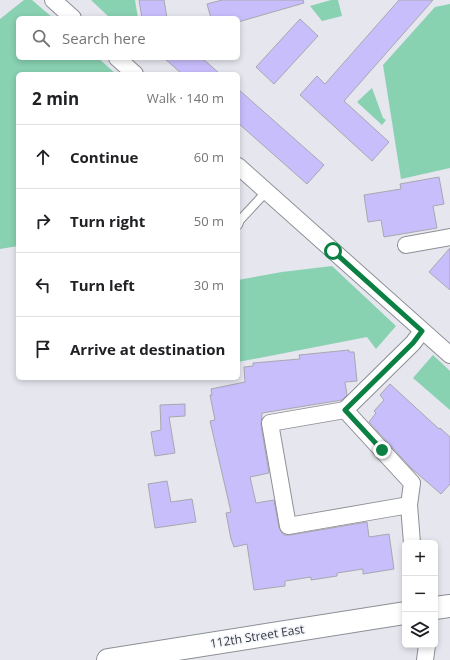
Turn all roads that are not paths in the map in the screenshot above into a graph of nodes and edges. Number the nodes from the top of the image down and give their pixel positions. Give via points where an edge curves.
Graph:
1 (53, 0) edge
2 (71, 16) edge
3 (120, 60) edge
4 (133, 72) edge
5 (240, 168) edge
6 (266, 192) junction
7 (240, 220) edge
8 (450, 237) edge
9 (406, 245) dead end
10 (418, 337) junction
11 (450, 355) edge
12 (345, 410) junction
13 (409, 505) junction
14 (412, 540) edge
15 (450, 606) edge
16 (438, 608) edge
17 (402, 613) edge
18 (427, 648) edge
19 (108, 660) edge
20 (425, 660) edge

1 - 2 street
3 - 4 street
5 - 6 street
6 - 7 lane
6 - 10 street
8 - 9 street
10 - 11 street
10 - 12 street
12 - 13 street via 412,483
12 - 13 street via 270,423 288,526
13 - 14 street
15 - 16 main road
17 - 19 main road, 112th Street East
18 - 20 street

